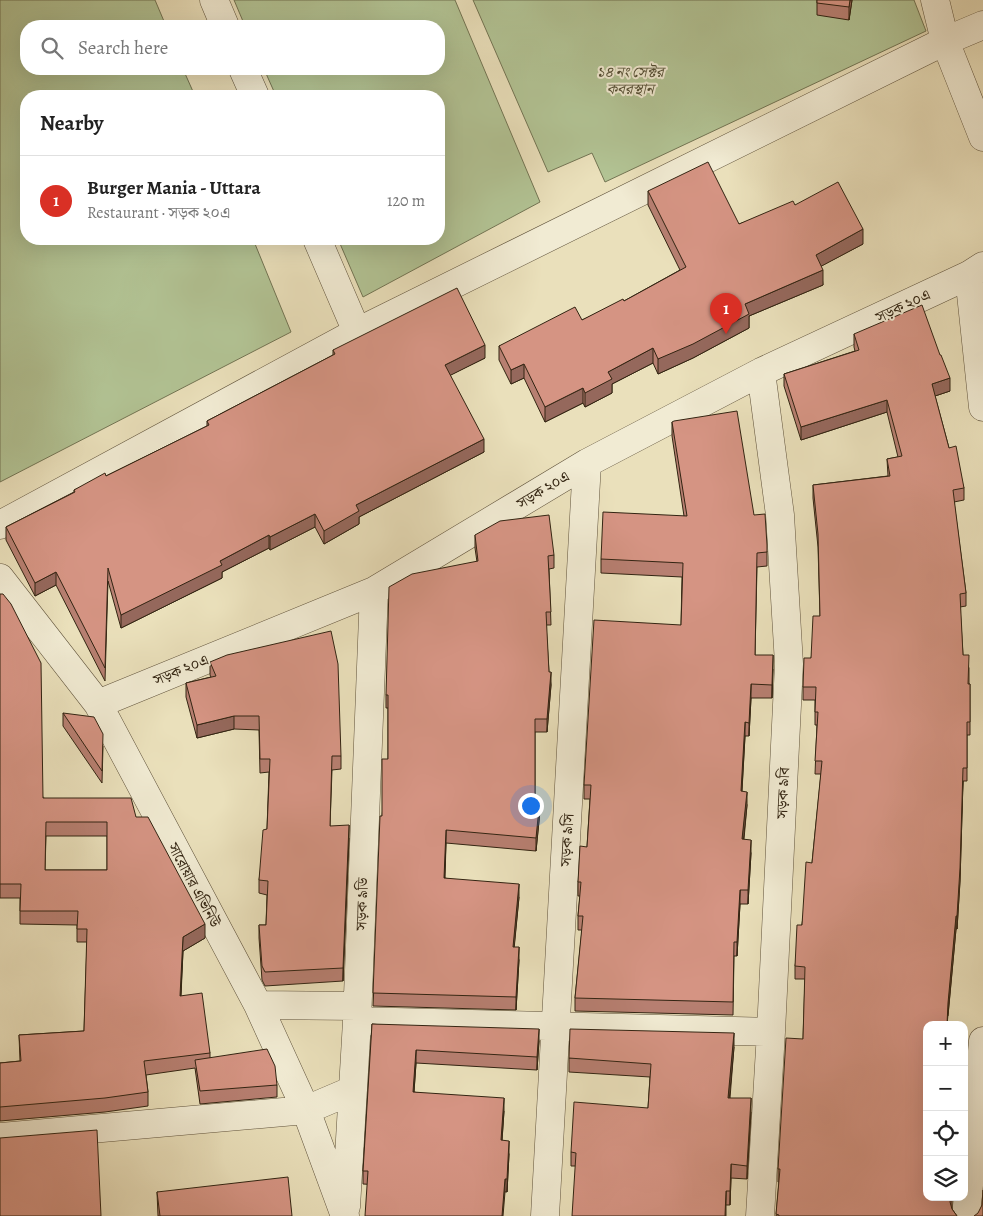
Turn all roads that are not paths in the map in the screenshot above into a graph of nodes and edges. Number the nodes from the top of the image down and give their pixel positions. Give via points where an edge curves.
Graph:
1 (214, 0) edge
2 (935, 0) edge
3 (222, 20) edge
4 (983, 25) edge
5 (945, 42) junction
6 (246, 75) edge
7 (252, 90) edge
8 (983, 137) edge
9 (320, 245) edge
10 (976, 270) edge
11 (357, 332) junction
12 (761, 372) junction
13 (983, 407) edge
14 (587, 463) junction
15 (0, 525) edge
16 (0, 578) edge
17 (374, 592) junction
18 (98, 704) junction
19 (258, 1005) junction
20 (357, 1014) junction
21 (557, 1026) junction
22 (771, 1032) junction
23 (983, 1041) edge
24 (353, 1090) junction
25 (306, 1110) junction
26 (0, 1137) edge
27 (345, 1216) edge
28 (545, 1216) edge
29 (760, 1216) edge
30 (966, 1216) edge

1 - 3 street
2 - 5 street
4 - 5 street
5 - 8 street
5 - 11 street
6 - 7 street
9 - 11 street
10 - 12 street, সড়ক ২০এ
10 - 13 street
11 - 15 street
12 - 14 street, সড়ক ২০এ
12 - 22 street, সড়ক ৯বি via 780,514 789,664
14 - 17 street, সড়ক ২০এ
14 - 21 street, সড়ক ৯সি
16 - 18 street, সারোয়ার এভিনিউ
17 - 18 street, সড়ক ২০এ
17 - 20 street, সড়ক ৯ডি
18 - 19 street, সারোয়ার এভিনিউ
19 - 20 street
19 - 25 street, সারোয়ার এভিনিউ
20 - 21 street
20 - 24 street, সড়ক ৯ডি
21 - 22 street
21 - 28 street, সড়ক ৯সি
22 - 29 street, সড়ক ৯বি
23 - 30 street
24 - 25 street
24 - 27 street, সড়ক ৯ডি
25 - 26 street
25 - 27 street, সারোয়ার এভিনিউ

